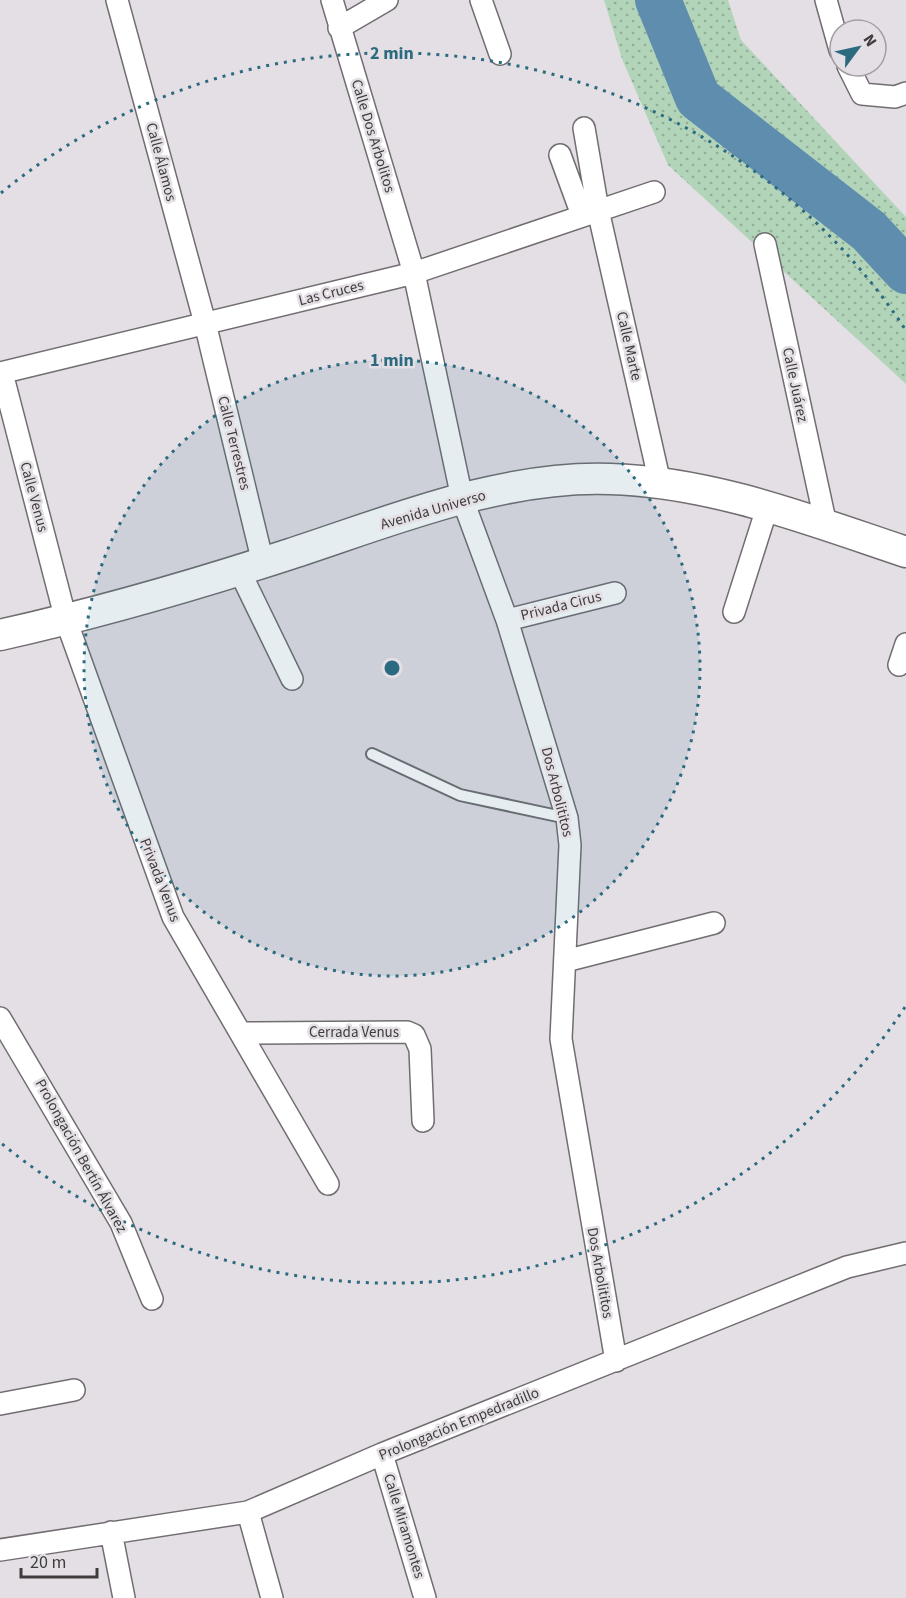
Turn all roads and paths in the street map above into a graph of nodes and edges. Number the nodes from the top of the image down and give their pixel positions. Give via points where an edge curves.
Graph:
1 (117, 0) edge
2 (332, 0) edge
3 (387, 0) edge
4 (481, 0) edge
5 (826, 0) edge
6 (831, 18) edge
7 (339, 28) junction
8 (500, 54) dead end
9 (854, 78) edge
10 (901, 95) edge
11 (584, 128) dead end
12 (560, 155) dead end
13 (654, 192) dead end
14 (590, 212) junction
15 (765, 244) dead end
16 (414, 273) junction
17 (205, 323) junction
18 (1, 373) edge
19 (660, 483) junction
20 (462, 498) junction
21 (768, 506) junction
22 (826, 525) junction
23 (906, 552) edge
24 (251, 567) junction
25 (615, 593) dead end
26 (734, 612) dead end
27 (66, 620) junction
28 (507, 620) junction
29 (0, 635) edge
30 (906, 644) edge
31 (899, 665) dead end
32 (292, 679) dead end
33 (372, 754) dead end
34 (567, 818) junction
35 (714, 923) dead end
36 (565, 961) junction
37 (0, 1018) edge
38 (242, 1033) junction
39 (423, 1121) dead end
40 (328, 1184) dead end
41 (906, 1253) edge
42 (152, 1299) dead end
43 (616, 1362) junction
44 (74, 1390) dead end
45 (0, 1404) edge
46 (382, 1454) junction
47 (248, 1512) junction
48 (111, 1532) junction
49 (0, 1550) edge
50 (124, 1598) edge
51 (272, 1598) edge
52 (425, 1598) edge

1 - 17 street, Calle Álamos
2 - 7 street, Calle Dos Arbolitos
3 - 7 street
4 - 8 street
5 - 6 street
7 - 16 street, Calle Dos Arbolitos
9 - 10 street via 862,94
11 - 14 street
12 - 14 street
13 - 14 street, Las Cruces
14 - 16 street, Las Cruces
14 - 19 street, Calle Marte
15 - 22 street, Calle Juárez
16 - 17 street, Las Cruces
16 - 20 street, Dos Arbolititos
17 - 18 street, Las Cruces
17 - 24 street, Calle Terrestres
18 - 27 street, Calle Venus
19 - 20 street, Avenida Universo via 559,481
19 - 21 street, Avenida Universo
20 - 24 street, Avenida Universo
20 - 28 street, Dos Arbolititos
21 - 22 street, Avenida Universo
21 - 26 street
22 - 23 street, Avenida Universo
24 - 27 street, Avenida Universo
24 - 32 street, Calle Terrestres
25 - 28 street, Privada Cirus
27 - 29 street, Avenida Universo
27 - 38 street, Privada Venus via 173,917
28 - 34 street, Dos Arbolititos
30 - 31 street
33 - 34 lane via 460,795
34 - 36 street, Dos Arbolititos via 570,845
35 - 36 street
36 - 43 street, Dos Arbolititos via 561,1039 566,1082
37 - 42 street, Prolongación Bertín Álvarez via 121,1223
38 - 39 street, Cerrada Venus via 414,1035 420,1049
38 - 40 street, Privada Venus
41 - 43 street, Prolongación Empedradillo via 847,1267
43 - 46 street, Prolongación Empedradillo
44 - 45 street
46 - 47 street, Prolongación Empedradillo
46 - 52 street, Calle Miramontes
47 - 48 street, Prolongación Empedradillo
47 - 51 street
48 - 49 street, Prolongación Empedradillo
48 - 50 street

